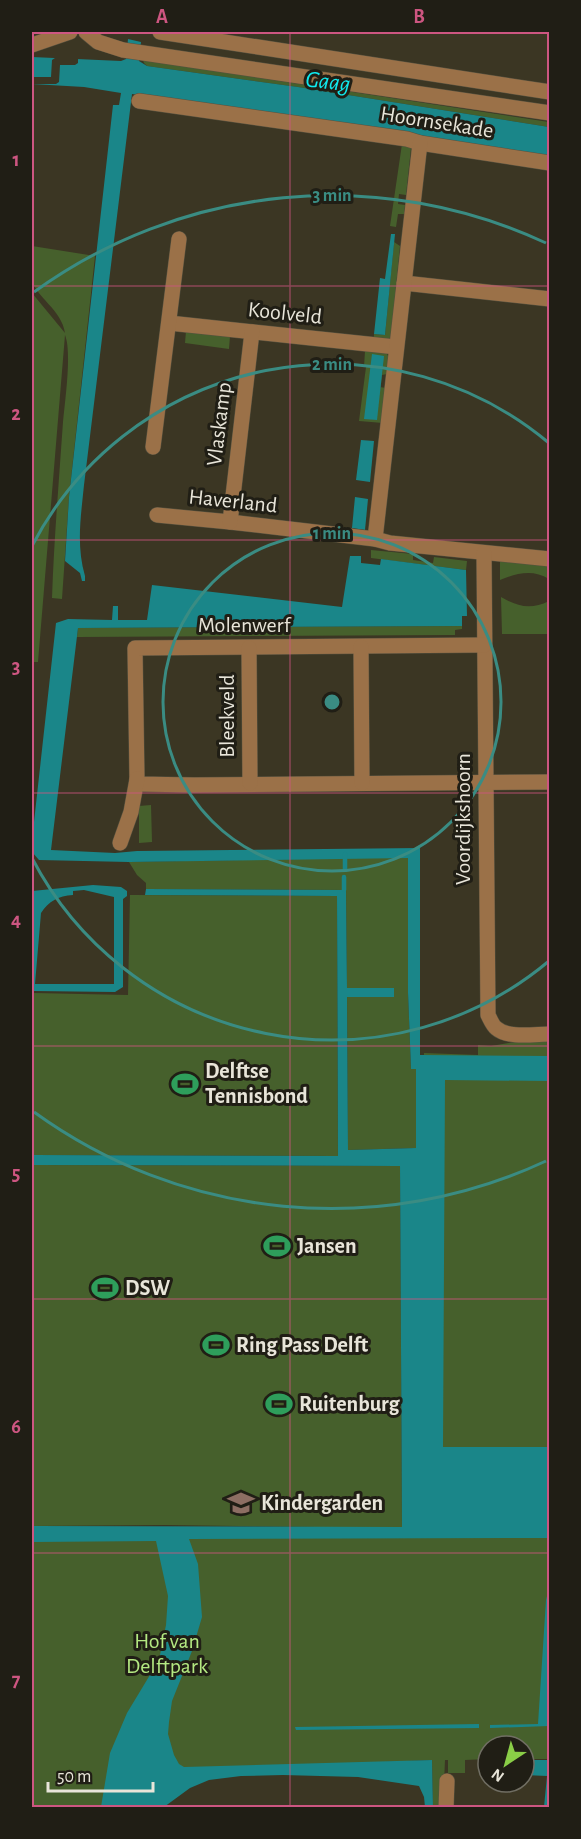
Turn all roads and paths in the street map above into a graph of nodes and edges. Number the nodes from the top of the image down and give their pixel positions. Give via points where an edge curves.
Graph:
1 (69, 32) edge
2 (155, 32) edge
3 (160, 32) edge
4 (87, 33) edge
5 (32, 45) edge
6 (148, 53) junction
7 (549, 92) edge
8 (139, 101) dead end
9 (549, 113) edge
10 (420, 144) junction
11 (549, 163) edge
12 (179, 239) dead end
13 (404, 284) junction
14 (549, 300) edge
15 (169, 323) junction
16 (252, 332) junction
17 (396, 347) junction
18 (153, 447) dead end
19 (157, 515) dead end
20 (230, 522) junction
21 (375, 539) junction
22 (484, 553) junction
23 (549, 559) edge
24 (484, 645) junction
25 (361, 647) junction
26 (249, 648) junction
27 (136, 779) junction
28 (486, 782) junction
29 (549, 782) edge
30 (250, 783) junction
31 (362, 783) junction
32 (120, 843) dead end
33 (549, 1034) edge
34 (447, 1781) dead end
35 (446, 1808) edge

1 - 5 street
2 - 6 street
3 - 7 street
4 - 6 street via 106,46
6 - 9 street
8 - 10 street, Hoornsekade
10 - 11 street, Hoornsekade
10 - 13 street
12 - 15 street
13 - 14 street
13 - 17 street
15 - 16 street, Koolveld
15 - 18 street
16 - 17 street, Koolveld
16 - 20 street, Vlaskamp
17 - 21 street
19 - 20 street, Haverland
20 - 21 street, Haverland
21 - 22 street, Haverland
22 - 23 street, Haverland
22 - 24 street, Voordijkshoorn
24 - 25 street, Molenwerf
24 - 28 street, Voordijkshoorn
25 - 26 street, Molenwerf
25 - 31 street
26 - 27 street, Molenwerf via 135,648
26 - 30 street, Bleekveld
27 - 30 street via 139,784
27 - 32 street, Molenwerf via 131,812
28 - 29 street
28 - 31 street
28 - 33 street, Voordijkshoorn via 488,1015 495,1028 504,1032
30 - 31 street
34 - 35 street

